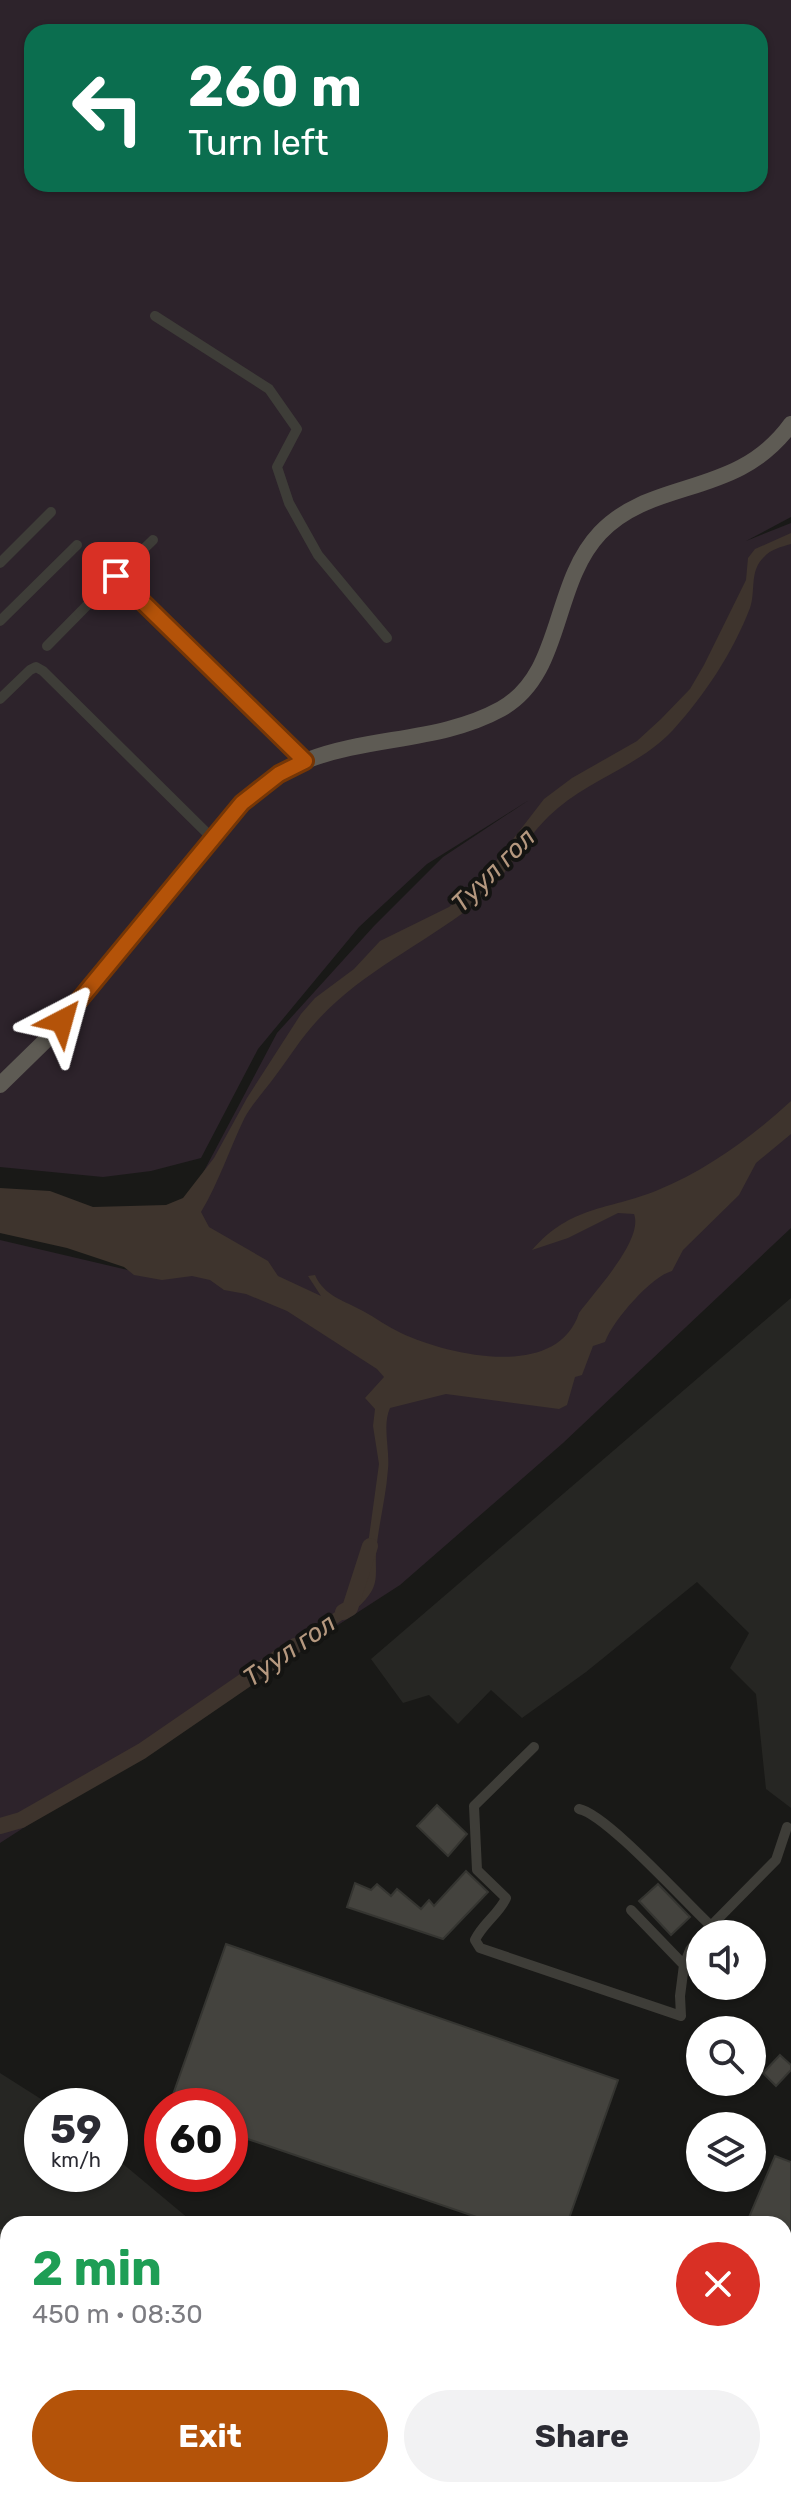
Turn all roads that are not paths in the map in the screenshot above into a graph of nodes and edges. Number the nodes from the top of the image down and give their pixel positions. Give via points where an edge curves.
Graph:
1 (155, 316) dead end
2 (791, 424) edge
3 (51, 512) dead end
4 (153, 540) dead end
5 (77, 545) dead end
6 (0, 563) edge
7 (116, 576) junction
8 (0, 621) edge
9 (387, 638) dead end
10 (47, 646) dead end
11 (0, 699) edge
12 (305, 761) junction
13 (213, 839) junction
14 (0, 1085) edge
15 (534, 1747) dead end
16 (579, 1809) dead end
17 (787, 1827) dead end
18 (631, 1910) dead end
19 (694, 1920) edge
20 (717, 1920) edge
21 (686, 1960) edge
22 (684, 1965) junction

1 - 9 street via 269,389 297,429 277,467 289,503 318,555
2 - 12 main road via 750,465 632,510 602,531 571,577 544,664 505,707 459,726
3 - 6 street
4 - 7 street
5 - 8 street
7 - 10 street
7 - 12 street
11 - 13 street via 30,670 43,671
12 - 13 main road via 251,796
13 - 14 main road via 45,1041
15 - 22 street via 474,1806 477,1870 506,1898 481,1927 475,1940 480,1948 681,2016
16 - 19 street via 614,1829
17 - 20 street via 776,1860
18 - 22 street
21 - 22 street

